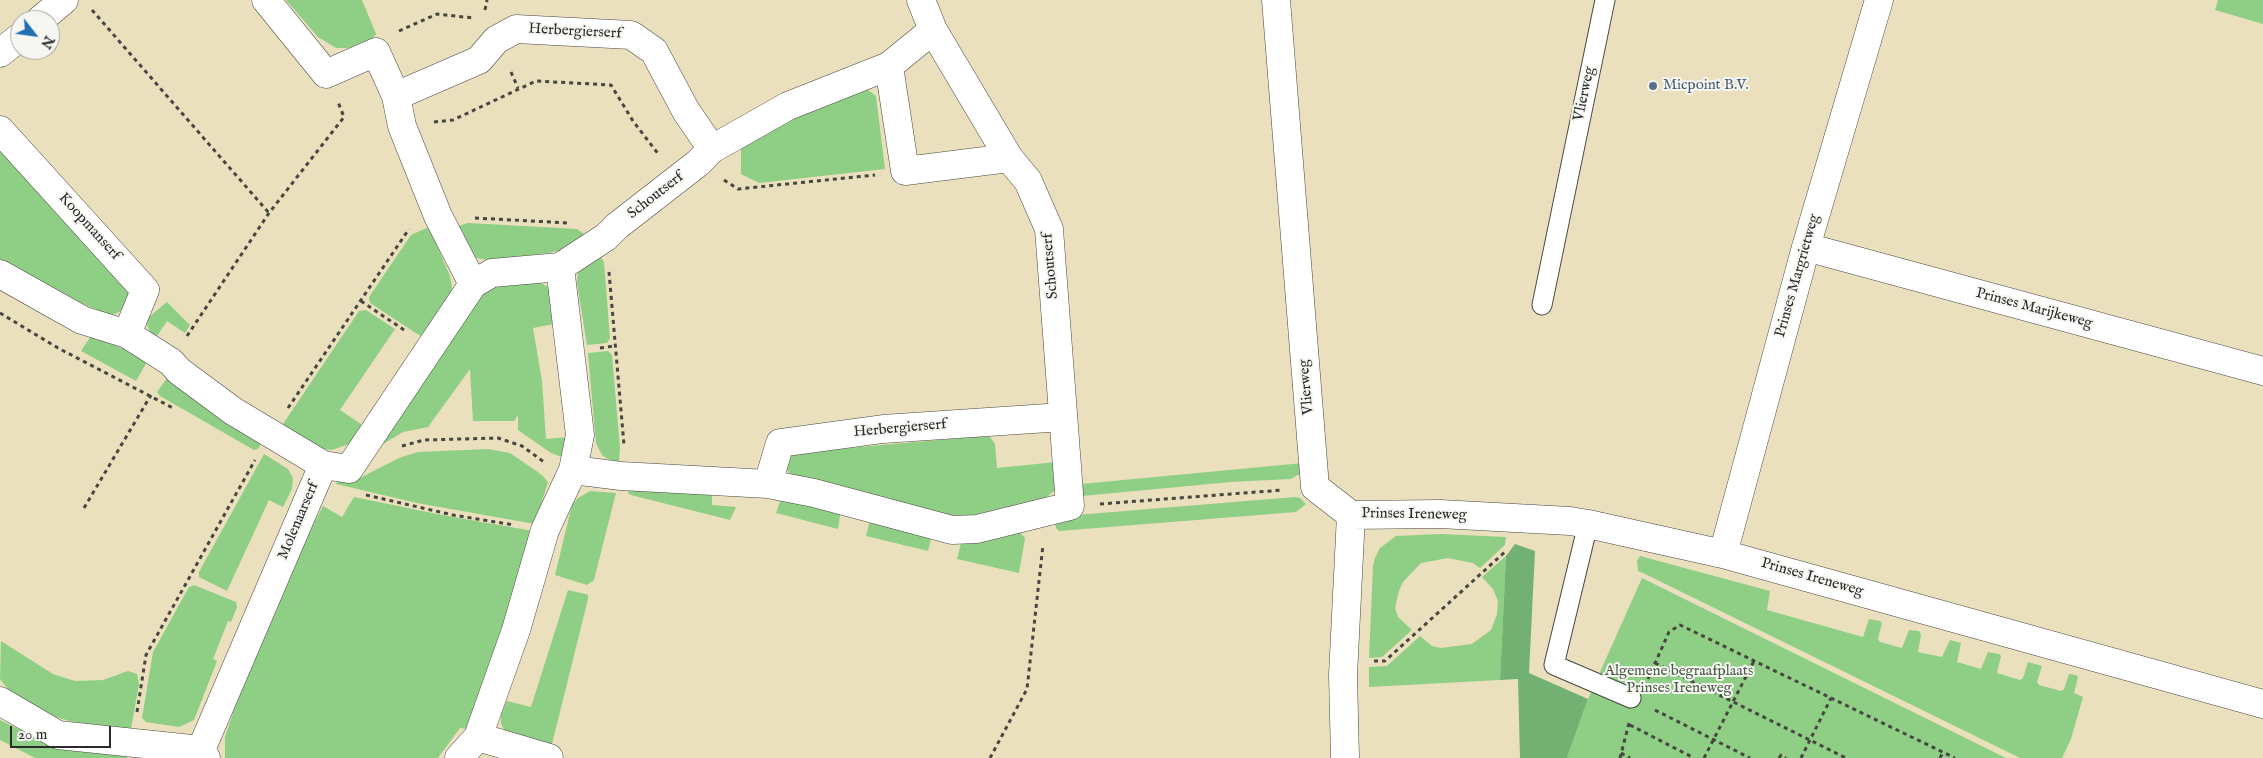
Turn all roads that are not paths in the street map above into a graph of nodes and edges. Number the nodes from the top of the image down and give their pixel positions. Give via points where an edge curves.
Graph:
1 (64, 0) edge
2 (266, 0) edge
3 (921, 0) edge
4 (1276, 0) edge
5 (1605, 0) edge
6 (1879, 0) edge
7 (52, 10) edge
8 (933, 30) junction
9 (10, 44) edge
10 (0, 53) edge
11 (889, 66) junction
12 (396, 96) junction
13 (0, 130) edge
14 (705, 156) junction
15 (1009, 158) junction
16 (1806, 247) junction
17 (560, 267) junction
18 (0, 274) edge
19 (473, 284) junction
20 (1542, 306) dead end
21 (128, 334) junction
22 (2263, 371) edge
23 (1063, 417) junction
24 (323, 465) junction
25 (573, 470) junction
26 (768, 484) junction
27 (1350, 514) junction
28 (1588, 524) junction
29 (1722, 554) junction
30 (1631, 698) road end
31 (0, 700) edge
32 (2263, 704) edge
33 (478, 737) junction
34 (203, 754) edge
35 (459, 758) edge
36 (548, 758) edge
37 (1345, 758) edge

1 - 7 street
2 - 12 street via 326,74 376,52
3 - 8 street
4 - 27 street, Vlierweg via 1315,487
5 - 20 lane, Vlierweg
6 - 16 street, Prinses Margrietweg
8 - 11 street, Schoutserf
8 - 15 street
9 - 10 street
11 - 14 street, Schoutserf via 788,106
11 - 15 street via 905,171
12 - 14 street, Herbergierserf via 479,60 496,40 516,29 631,34 654,51 686,111
12 - 19 street via 402,126 438,216
13 - 21 street, Koopmanserf via 145,290
14 - 17 street, Schoutserf
15 - 23 street, Schoutserf via 1028,181 1049,229
16 - 22 street, Prinses Marijkeweg
16 - 29 street, Prinses Margrietweg
17 - 19 street, Schoutserf via 492,273
17 - 25 street via 580,435
18 - 21 street via 82,320
19 - 24 street, Molenaarserf via 349,469
21 - 24 street via 171,362 233,411 264,446
23 - 26 street, Herbergierserf via 883,429 780,443
23 - 26 street, Schoutserf via 1058,509 977,529 952,530
24 - 34 street, Molenaarserf
25 - 26 street via 621,476
25 - 33 street via 545,530 516,630
27 - 28 street, Prinses Ireneweg via 1440,514
27 - 37 street via 1344,662
28 - 29 street, Prinses Ireneweg
28 - 30 lane via 1554,665
29 - 32 street, Prinses Ireneweg
31 - 34 street, Molenaarserf via 58,735
33 - 35 street
33 - 36 street

